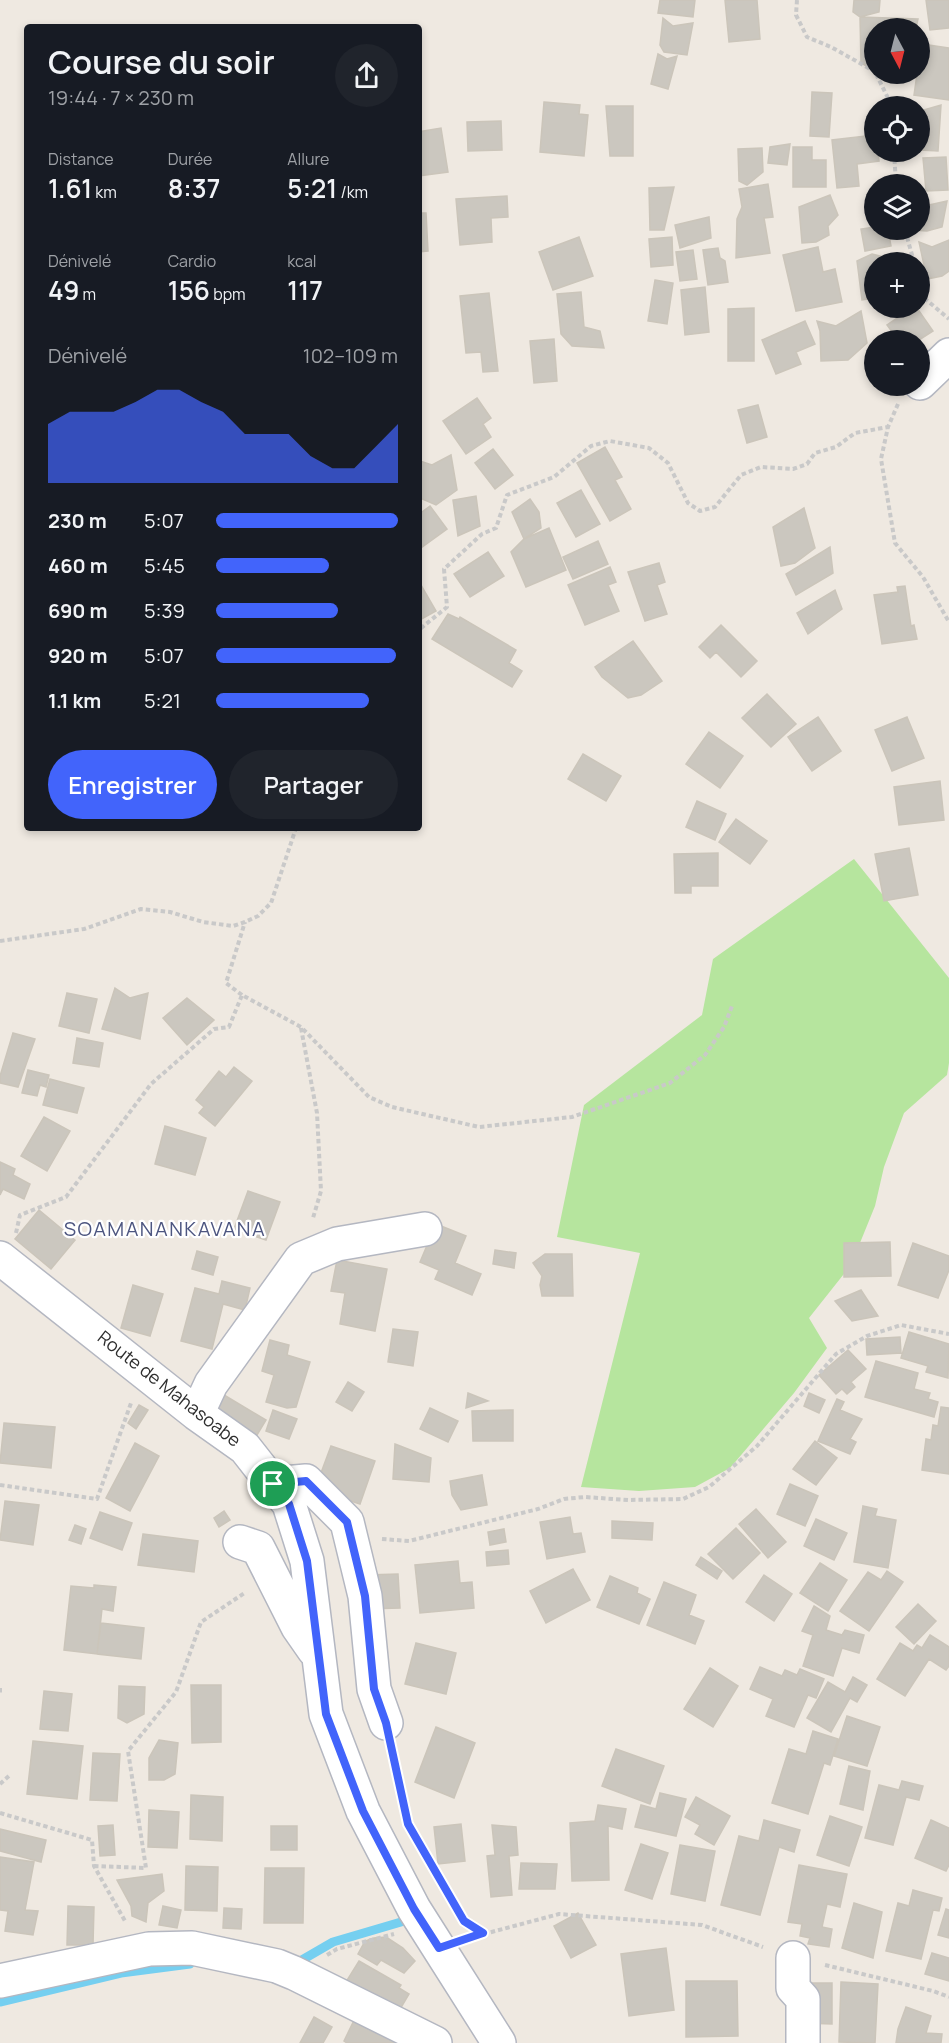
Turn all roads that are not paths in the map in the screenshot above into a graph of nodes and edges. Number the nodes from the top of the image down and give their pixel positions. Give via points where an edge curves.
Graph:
1 (949, 355) edge
2 (906, 400) edge
3 (425, 1229) dead end
4 (1, 1258) edge
5 (198, 1414) junction
6 (273, 1484) junction
7 (240, 1542) dead end
8 (319, 1656) junction
9 (386, 1723) road end
10 (793, 1958) road end
11 (0, 1981) edge
12 (435, 2043) edge
13 (499, 2043) edge
14 (803, 2043) edge

1 - 2 street
3 - 5 street via 338,1244 301,1259 211,1384
4 - 5 street, Route de Mahasoabe
5 - 6 street, Route de Mahasoabe via 245,1448
6 - 8 street, Route de Mahasoabe via 289,1504 307,1561
6 - 9 street via 306,1481 347,1522 365,1596 374,1689
7 - 8 street via 258,1548 298,1628
8 - 13 street, Route de Mahasoabe via 326,1714 363,1811 414,1909
10 - 14 street via 793,1988 803,1999
11 - 12 street via 149,1949 192,1948 285,1970

